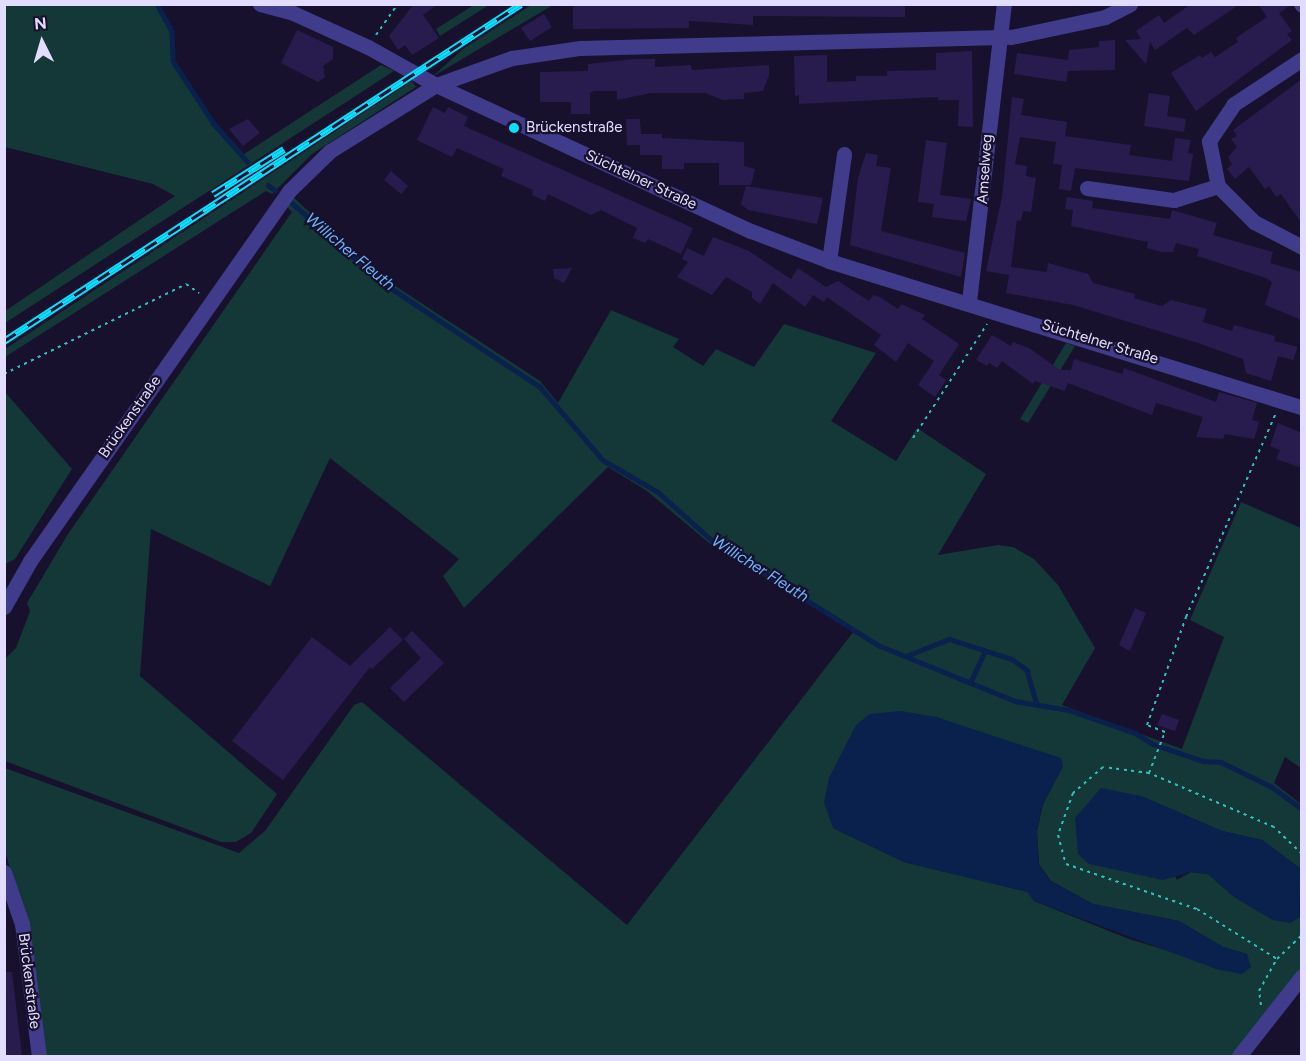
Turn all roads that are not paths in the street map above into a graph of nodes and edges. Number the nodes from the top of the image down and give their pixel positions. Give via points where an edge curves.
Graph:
1 (260, 4) edge
2 (1004, 4) edge
3 (1130, 4) edge
4 (1001, 37) junction
5 (1302, 59) edge
6 (436, 85) junction
7 (844, 154) dead end
8 (1218, 186) junction
9 (1087, 188) dead end
10 (1302, 247) edge
11 (829, 261) junction
12 (969, 301) junction
13 (1302, 407) edge
14 (4, 607) edge
15 (4, 872) edge
16 (1302, 976) edge
17 (39, 1056) edge
18 (1239, 1056) edge

1 - 6 street, Süchtelner Straße via 293,13 368,47
2 - 4 street, Amselweg
3 - 4 street, Brückenstraße via 1105,16
4 - 6 street, Brückenstraße via 580,48 512,58
4 - 12 street, Amselweg
5 - 8 street via 1234,104 1209,141
6 - 11 street, Süchtelner Straße via 751,231
6 - 14 street, Brückenstraße via 330,151 289,191 30,561
7 - 11 street
8 - 9 street via 1174,200
8 - 10 street via 1254,222
11 - 12 street, Süchtelner Straße
12 - 13 street, Süchtelner Straße
15 - 17 street, Brückenstraße via 24,934
16 - 18 street

